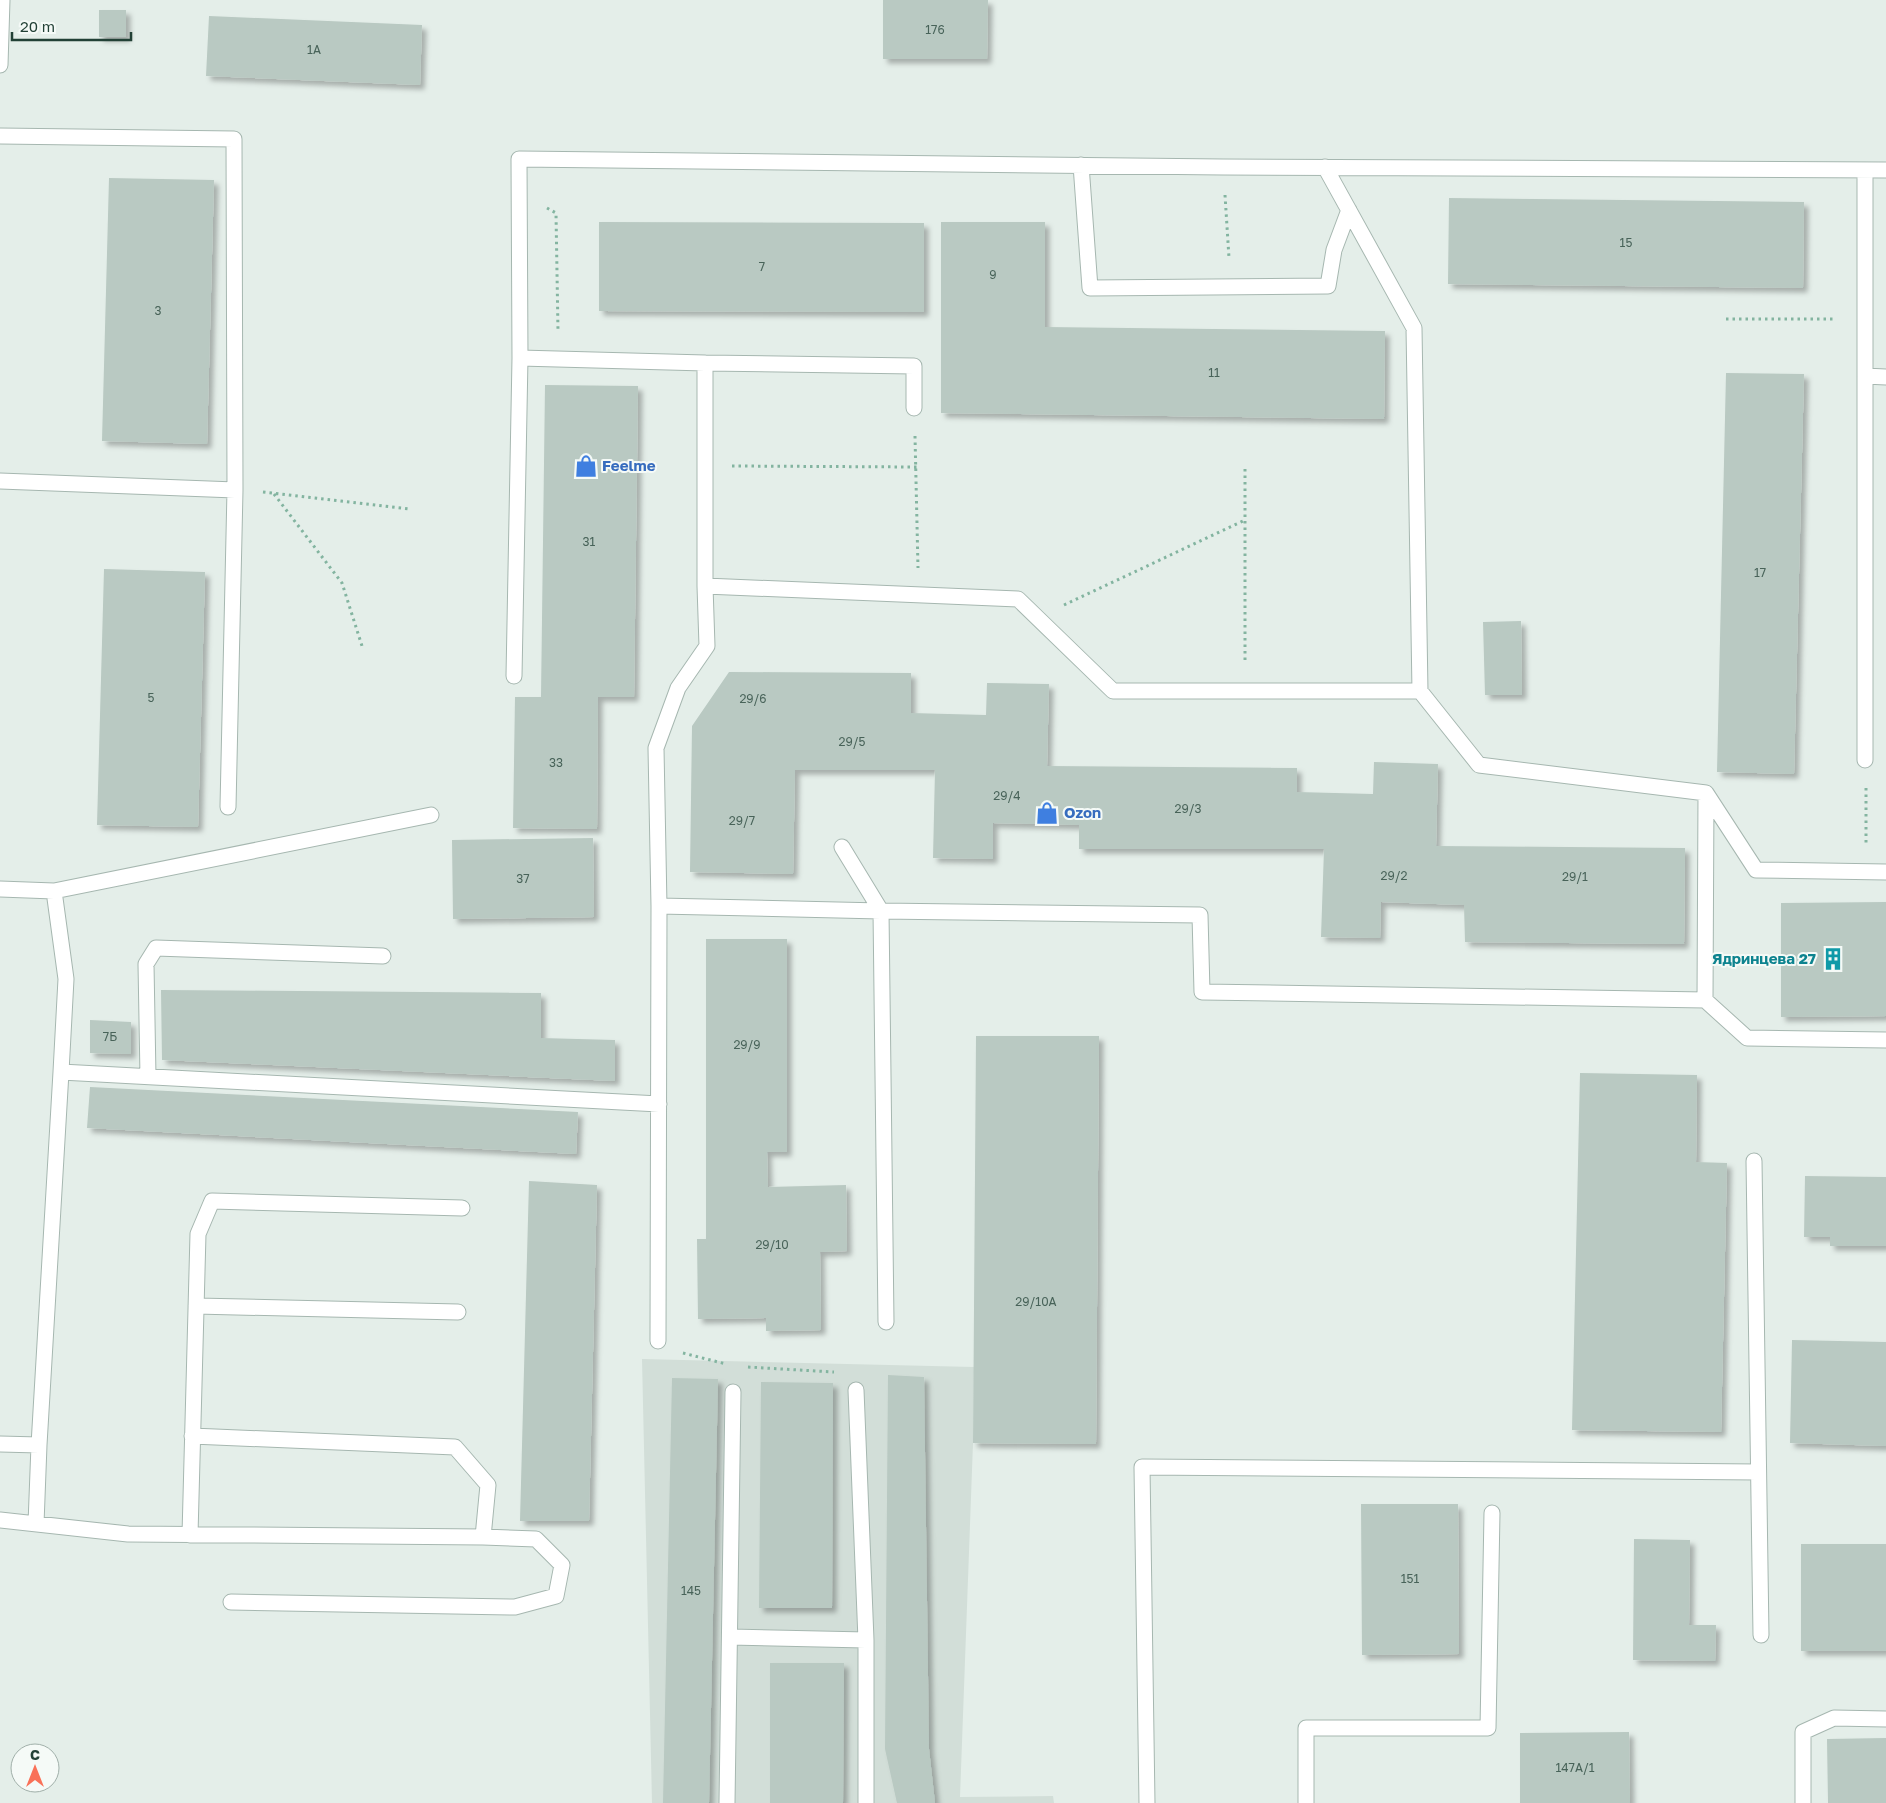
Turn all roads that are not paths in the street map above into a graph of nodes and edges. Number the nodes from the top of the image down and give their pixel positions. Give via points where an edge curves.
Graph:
1 (2, 0) edge
2 (0, 65) edge
3 (0, 136) edge
4 (1082, 165) junction
5 (1325, 167) junction
6 (1865, 170) junction
7 (1886, 170) edge
8 (1349, 210) junction
9 (520, 358) junction
10 (706, 363) junction
11 (1865, 376) junction
12 (1886, 377) edge
13 (914, 408) dead end
14 (0, 481) edge
15 (235, 490) junction
16 (706, 586) junction
17 (514, 676) dead end
18 (1420, 692) junction
19 (1865, 760) road end
20 (1706, 793) junction
21 (228, 807) dead end
22 (431, 815) dead end
23 (842, 847) dead end
24 (1886, 872) edge
25 (0, 889) edge
26 (54, 891) junction
27 (659, 906) junction
28 (881, 911) junction
29 (383, 956) dead end
30 (1705, 1000) junction
31 (1886, 1040) edge
32 (61, 1072) junction
33 (148, 1077) junction
34 (659, 1104) junction
35 (1754, 1162) dead end
36 (462, 1208) dead end
37 (196, 1306) junction
38 (458, 1312) dead end
39 (886, 1322) dead end
40 (658, 1341) road end
41 (856, 1390) road end
42 (733, 1392) road end
43 (192, 1436) junction
44 (0, 1444) edge
45 (39, 1445) junction
46 (1758, 1472) junction
47 (1492, 1513) dead end
48 (0, 1520) edge
49 (36, 1524) junction
50 (190, 1535) junction
51 (483, 1537) junction
52 (231, 1602) dead end
53 (1761, 1635) dead end
54 (730, 1637) junction
55 (866, 1640) junction
56 (1886, 1719) edge
57 (727, 1803) edge
58 (866, 1803) edge
59 (1147, 1803) edge
60 (1306, 1803) edge
61 (1803, 1803) edge

1 - 2 street
3 - 15 street via 234,139
4 - 5 street
4 - 8 street via 1090,288 1328,286 1334,250
4 - 9 street via 519,159
5 - 6 street
5 - 8 street
6 - 7 street
6 - 11 street
8 - 18 street via 1414,328
9 - 10 street
9 - 17 street
10 - 13 street via 914,366
10 - 16 street
11 - 12 street
11 - 19 street
14 - 15 street
15 - 21 street
16 - 18 street via 1018,599 1113,692
16 - 27 street via 707,646 678,688 656,748
18 - 20 street via 1478,765
20 - 24 street via 1756,870
20 - 30 street
22 - 26 street
23 - 28 street
25 - 26 street
26 - 32 street via 66,979
27 - 28 street
27 - 34 street
28 - 30 street via 1200,915 1202,992
28 - 39 street
29 - 33 street via 156,948 146,964
30 - 31 street via 1747,1038
32 - 33 street
32 - 45 street
33 - 34 street
34 - 40 street
35 - 46 street
36 - 37 street via 212,1200 198,1234
37 - 38 street
37 - 43 street
41 - 55 street
42 - 54 street
43 - 50 street
43 - 51 street via 455,1447 488,1485
44 - 45 street
45 - 49 street
46 - 53 street
46 - 59 street via 1142,1467
47 - 60 street via 1488,1728 1306,1728
48 - 49 street
49 - 50 street via 128,1534
50 - 51 street
51 - 52 street via 536,1539 562,1565 556,1596 515,1607
54 - 55 street
54 - 57 street
55 - 58 street
56 - 61 street via 1834,1718 1803,1732

